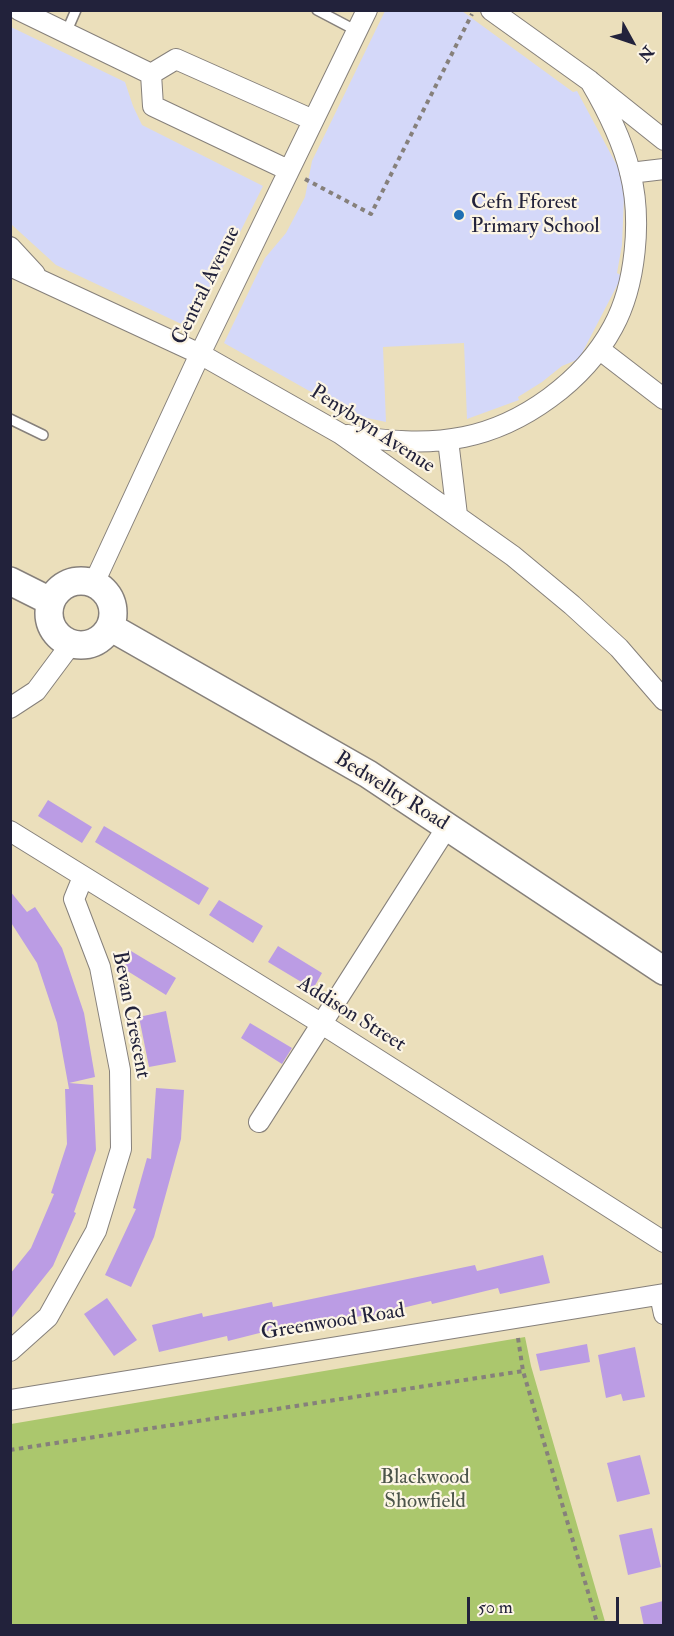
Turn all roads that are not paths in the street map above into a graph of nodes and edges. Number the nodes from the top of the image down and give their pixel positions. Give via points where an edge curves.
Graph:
1 (20, 10) edge
2 (76, 10) edge
3 (317, 10) edge
4 (367, 10) edge
5 (491, 10) edge
6 (357, 31) junction
7 (65, 33) junction
8 (151, 74) junction
9 (590, 81) junction
10 (313, 120) junction
11 (663, 140) edge
12 (663, 169) edge
13 (288, 170) junction
14 (630, 173) junction
15 (10, 247) edge
16 (10, 266) edge
17 (43, 282) junction
18 (598, 349) junction
19 (200, 354) junction
20 (663, 399) edge
21 (10, 419) edge
22 (341, 434) junction
23 (43, 435) dead end
24 (448, 440) junction
25 (457, 515) junction
26 (10, 581) edge
27 (94, 583) junction
28 (50, 601) junction
29 (110, 627) junction
30 (71, 644) junction
31 (663, 699) edge
32 (10, 708) edge
33 (447, 827) junction
34 (10, 831) edge
35 (83, 877) junction
36 (663, 971) edge
37 (322, 1024) junction
38 (259, 1122) dead end
39 (663, 1242) edge
40 (662, 1301) edge
41 (10, 1351) edge
42 (10, 1400) edge

1 - 7 street
2 - 7 lane
3 - 6 lane
4 - 6 street, Central Avenue
5 - 9 street
6 - 10 street, Central Avenue
7 - 8 street
8 - 10 street via 176,58
8 - 13 street via 153,106
9 - 11 street
9 - 14 street via 612,120
10 - 13 street, Central Avenue
12 - 14 street
13 - 19 street, Central Avenue
14 - 18 street via 635,234 631,274 624,303
15 - 17 street
16 - 17 street, Penybryn Avenue
17 - 19 street, Penybryn Avenue
18 - 20 street
18 - 24 street via 576,376 543,404 504,425
19 - 22 street, Penybryn Avenue
19 - 27 street, Central Avenue
21 - 23 lane
22 - 24 street via 400,441
22 - 25 street, Penybryn Avenue
24 - 25 street
25 - 31 street, Penybryn Avenue via 572,604 619,648
26 - 28 street
27 - 28 street via 74,581 56,592
27 - 29 street via 109,597 113,607
28 - 30 street via 49,622 61,639
29 - 30 street via 89,645
29 - 33 street, Bedwellty Road via 368,774
30 - 32 street via 36,691
33 - 36 street, Bedwellty Road
33 - 37 street
34 - 35 street, Addison Street
35 - 37 street, Addison Street
35 - 41 street, Bevan Crescent via 74,899 100,967 120,1070 121,1149 96,1231 48,1317
37 - 38 street
37 - 39 street, Addison Street
40 - 42 street, Greenwood Road

